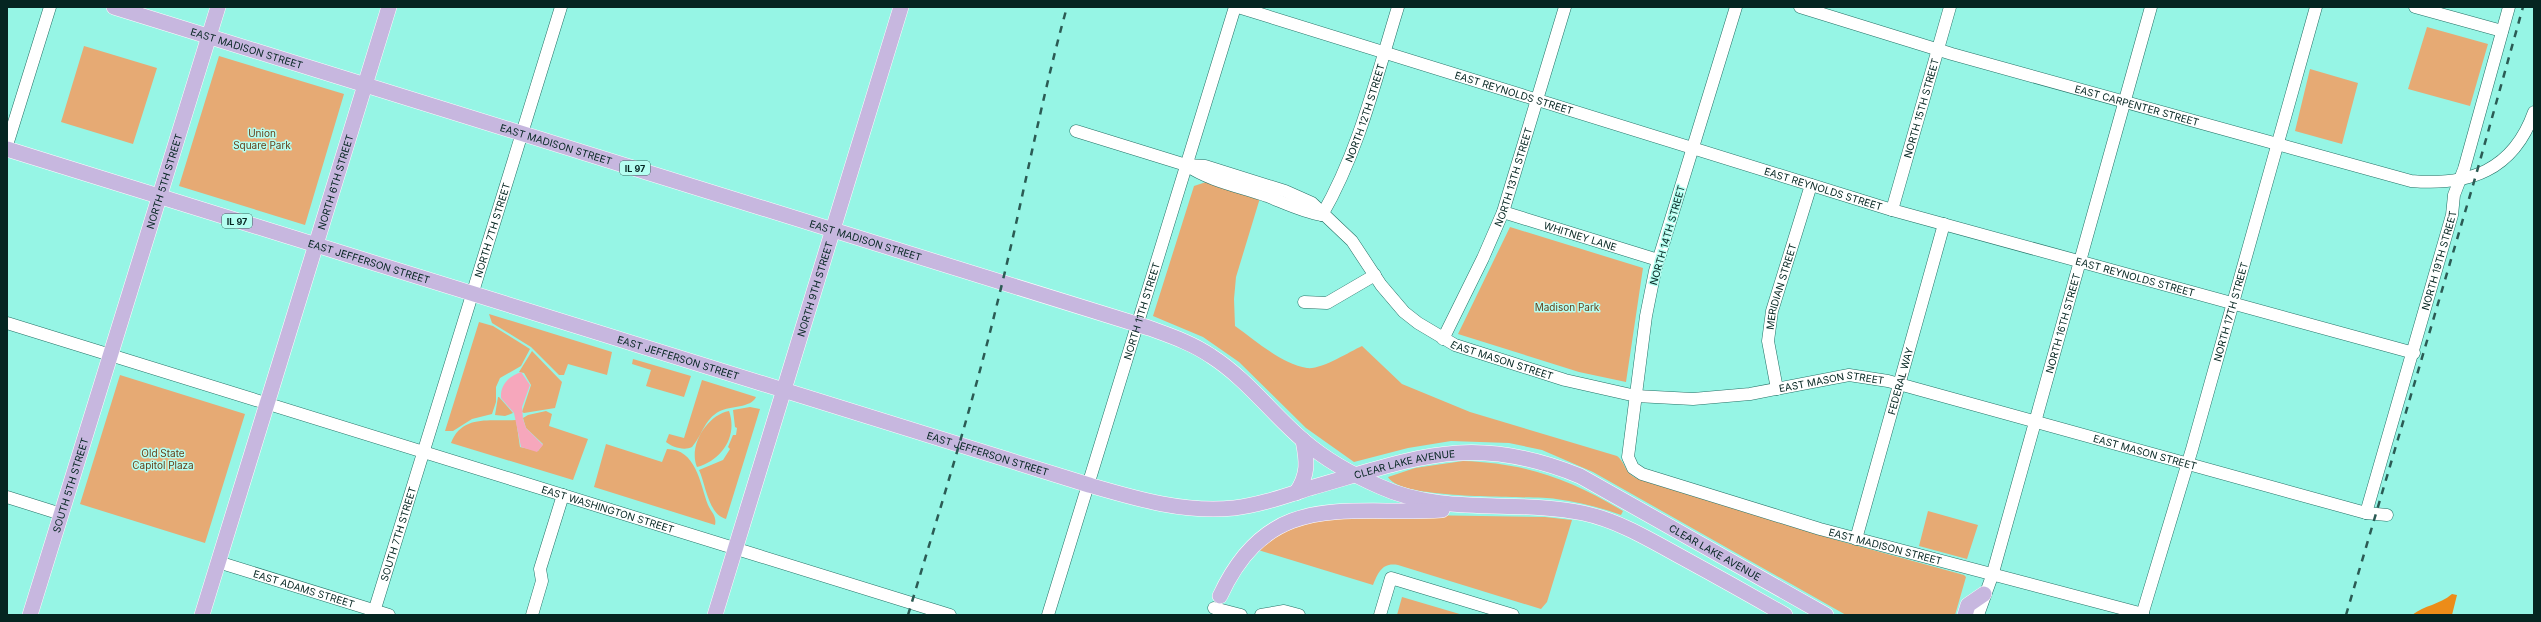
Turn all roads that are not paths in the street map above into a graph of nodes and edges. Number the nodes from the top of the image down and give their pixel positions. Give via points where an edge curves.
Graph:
1 (50, 7) edge
2 (114, 7) edge
3 (218, 7) edge
4 (389, 7) edge
5 (561, 7) edge
6 (901, 7) edge
7 (1236, 7) edge
8 (1398, 7) edge
9 (1565, 7) edge
10 (1736, 7) edge
11 (1800, 7) edge
12 (1950, 7) edge
13 (2151, 7) edge
14 (2316, 7) edge
15 (2415, 7) edge
16 (2509, 7) edge
17 (2502, 31) junction
18 (209, 36) junction
19 (1938, 50) junction
20 (1384, 52) junction
21 (365, 84) junction
22 (1537, 100) junction
23 (2124, 102) junction
24 (2534, 112) edge
25 (1076, 131) dead end
26 (521, 132) junction
27 (2277, 143) junction
28 (7, 146) edge
29 (1692, 148) junction
30 (7, 149) edge
31 (1186, 165) junction
32 (2459, 181) junction
33 (1811, 185) junction
34 (159, 196) junction
35 (1892, 210) junction
36 (1503, 212) junction
37 (1322, 215) junction
38 (1944, 224) junction
39 (834, 229) junction
40 (315, 245) junction
41 (1658, 260) junction
42 (2080, 261) junction
43 (1375, 276) junction
44 (472, 294) junction
45 (1304, 302) dead end
46 (2233, 304) junction
47 (7, 323) edge
48 (1137, 324) junction
49 (1443, 339) junction
50 (2414, 353) junction
51 (110, 355) junction
52 (1899, 384) junction
53 (1777, 389) junction
54 (784, 390) junction
55 (1636, 396) junction
56 (267, 402) junction
57 (2035, 422) junction
58 (1303, 440) junction
59 (423, 452) junction
60 (2188, 464) junction
61 (1633, 468) joint
62 (1355, 475) junction
63 (1089, 485) junction
64 (1296, 493) junction
65 (563, 495) junction
66 (7, 497) edge
67 (1497, 506) junction
68 (2366, 513) junction
69 (61, 514) junction
70 (2387, 515) dead end
71 (1856, 539) junction
72 (736, 548) junction
73 (218, 562) junction
74 (1992, 576) junction
75 (1984, 594) junction
76 (1215, 606) edge
77 (373, 613) edge
78 (30, 615) edge
79 (202, 615) edge
80 (389, 615) edge
81 (532, 615) edge
82 (715, 615) edge
83 (950, 615) edge
84 (1048, 615) edge
85 (1241, 615) edge
86 (1261, 615) edge
87 (1299, 615) edge
88 (1380, 615) edge
89 (1513, 615) edge
90 (1785, 615) edge
91 (1826, 615) edge
92 (1965, 615) edge
93 (1978, 615) edge
94 (2142, 615) edge

1 - 28 street
2 - 18 main road, EAST MADISON STREET / IL 97
3 - 18 main road, NORTH 5TH STREET
4 - 21 main road, NORTH 6TH STREET
5 - 26 street, NORTH 7TH STREET
6 - 39 main road, NORTH 9TH STREET
7 - 20 street, EAST REYNOLDS STREET
7 - 31 street, NORTH 11TH STREET
8 - 20 street, NORTH 12TH STREET
9 - 22 street, NORTH 13TH STREET
10 - 29 street, NORTH 14TH STREET
11 - 19 street, EAST CARPENTER STREET
12 - 19 street, NORTH 15TH STREET
13 - 23 street, NORTH 16TH STREET
14 - 27 street, NORTH 17TH STREET
15 - 17 street
16 - 17 street, NORTH 19TH STREET
17 - 32 street, NORTH 19TH STREET
18 - 21 main road, EAST MADISON STREET / IL 97
18 - 34 main road, NORTH 5TH STREET
19 - 23 street, EAST CARPENTER STREET
19 - 35 street, NORTH 15TH STREET
20 - 22 street, EAST REYNOLDS STREET
20 - 37 street, NORTH 12TH STREET via 1352,155 1335,194
21 - 26 main road, EAST MADISON STREET / IL 97
21 - 40 main road, NORTH 6TH STREET
22 - 29 street, EAST REYNOLDS STREET
22 - 36 street, NORTH 13TH STREET
23 - 27 street, EAST CARPENTER STREET
23 - 42 street, NORTH 16TH STREET
24 - 32 street, EAST CARPENTER STREET via 2526,130 2512,150 2496,164
25 - 31 street, EAST MASON STREET
26 - 39 main road, EAST MADISON STREET / IL 97
26 - 44 street, NORTH 7TH STREET
27 - 32 street, EAST CARPENTER STREET via 2411,180 2435,183
27 - 46 street, NORTH 17TH STREET
29 - 33 street, EAST REYNOLDS STREET
29 - 41 street, NORTH 14TH STREET
30 - 34 main road, EAST JEFFERSON STREET / IL 97
31 - 37 street, EAST MASON STREET via 1202,176 1275,199 1309,213
31 - 48 street, NORTH 11TH STREET
32 - 50 street, NORTH 19TH STREET via 2453,199 2452,216
33 - 35 street, EAST REYNOLDS STREET
33 - 53 street, MERIDIAN STREET via 1772,311 1768,342
34 - 40 main road, EAST JEFFERSON STREET / IL 97
34 - 51 main road, NORTH 5TH STREET
35 - 38 street, EAST REYNOLDS STREET
36 - 41 street, WHITNEY LANE
36 - 49 street, NORTH 13TH STREET via 1484,258
37 - 43 street, EAST MASON STREET via 1352,241
38 - 42 street, EAST REYNOLDS STREET
38 - 52 street, FEDERAL WAY
39 - 48 main road, EAST MADISON STREET
39 - 54 main road, NORTH 9TH STREET
40 - 44 main road, EAST JEFFERSON STREET / IL 97
40 - 56 main road, NORTH 6TH STREET
41 - 55 street, NORTH 14TH STREET via 1646,316
42 - 46 street, EAST REYNOLDS STREET
42 - 57 street, NORTH 16TH STREET
43 - 45 street via 1327,303
43 - 49 street, EAST MASON STREET via 1404,312
44 - 54 main road, EAST JEFFERSON STREET / IL 97
44 - 59 street, NORTH 7TH STREET
46 - 50 street, EAST REYNOLDS STREET
46 - 60 street, NORTH 17TH STREET
47 - 51 street
48 - 58 main road, EAST MADISON STREET via 1191,344 1212,356 1236,374
48 - 63 street, NORTH 11TH STREET
49 - 55 street, EAST MASON STREET via 1565,380
50 - 68 street, NORTH 19TH STREET
51 - 56 street, EAST WASHINGTON STREET
51 - 69 main road, SOUTH 5TH STREET
52 - 53 street, EAST MASON STREET via 1868,376 1849,376
52 - 57 street, EAST MASON STREET
52 - 71 street, FEDERAL WAY
53 - 55 street, EAST MASON STREET via 1716,398
54 - 63 main road, EAST JEFFERSON STREET
54 - 72 main road, NORTH 9TH STREET
55 - 61 street, NORTH 14TH STREET via 1628,456
56 - 59 street, EAST WASHINGTON STREET
56 - 73 main road, NORTH 6TH STREET
57 - 60 street, EAST MASON STREET
57 - 74 street, NORTH 16TH STREET
58 - 62 main road, EAST MADISON STREET via 1333,463
58 - 64 main road via 1307,470 1305,479
59 - 65 street, EAST WASHINGTON STREET
59 - 77 street, SOUTH 7TH STREET
60 - 68 street, EAST MASON STREET
60 - 94 street, NORTH 17TH STREET
61 - 71 street, EAST MADISON STREET via 1642,474
62 - 64 main road, EAST JEFFERSON STREET
62 - 67 main road, CLEAR LAKE AVENUE via 1383,488 1428,502
62 - 91 main road, CLEAR LAKE AVENUE via 1412,458 1460,452 1499,453 1542,462 1580,476
63 - 64 main road, EAST JEFFERSON STREET via 1141,500 1190,508 1234,508
63 - 84 street, NORTH 11TH STREET
65 - 72 street, EAST WASHINGTON STREET
65 - 81 street via 540,569 542,581
66 - 69 street
67 - 76 main road via 1419,511 1335,510 1309,514 1276,527 1250,548 1233,569
67 - 90 main road, CLEAR LAKE AVENUE via 1564,510 1624,526
68 - 70 street, EAST MASON STREET
69 - 78 main road, SOUTH 5TH STREET
71 - 74 street, EAST MADISON STREET
72 - 82 main road, NORTH 9TH STREET
72 - 83 street, EAST WASHINGTON STREET
73 - 77 street, EAST ADAMS STREET
73 - 79 main road, NORTH 6TH STREET
74 - 75 street, NORTH 16TH STREET
74 - 94 street, EAST MADISON STREET
75 - 92 main road via 1968,605
75 - 93 street, NORTH 16TH STREET
76 - 85 street
77 - 80 street, EAST ADAMS STREET
86 - 87 street via 1284,611
88 - 89 street via 1391,578

